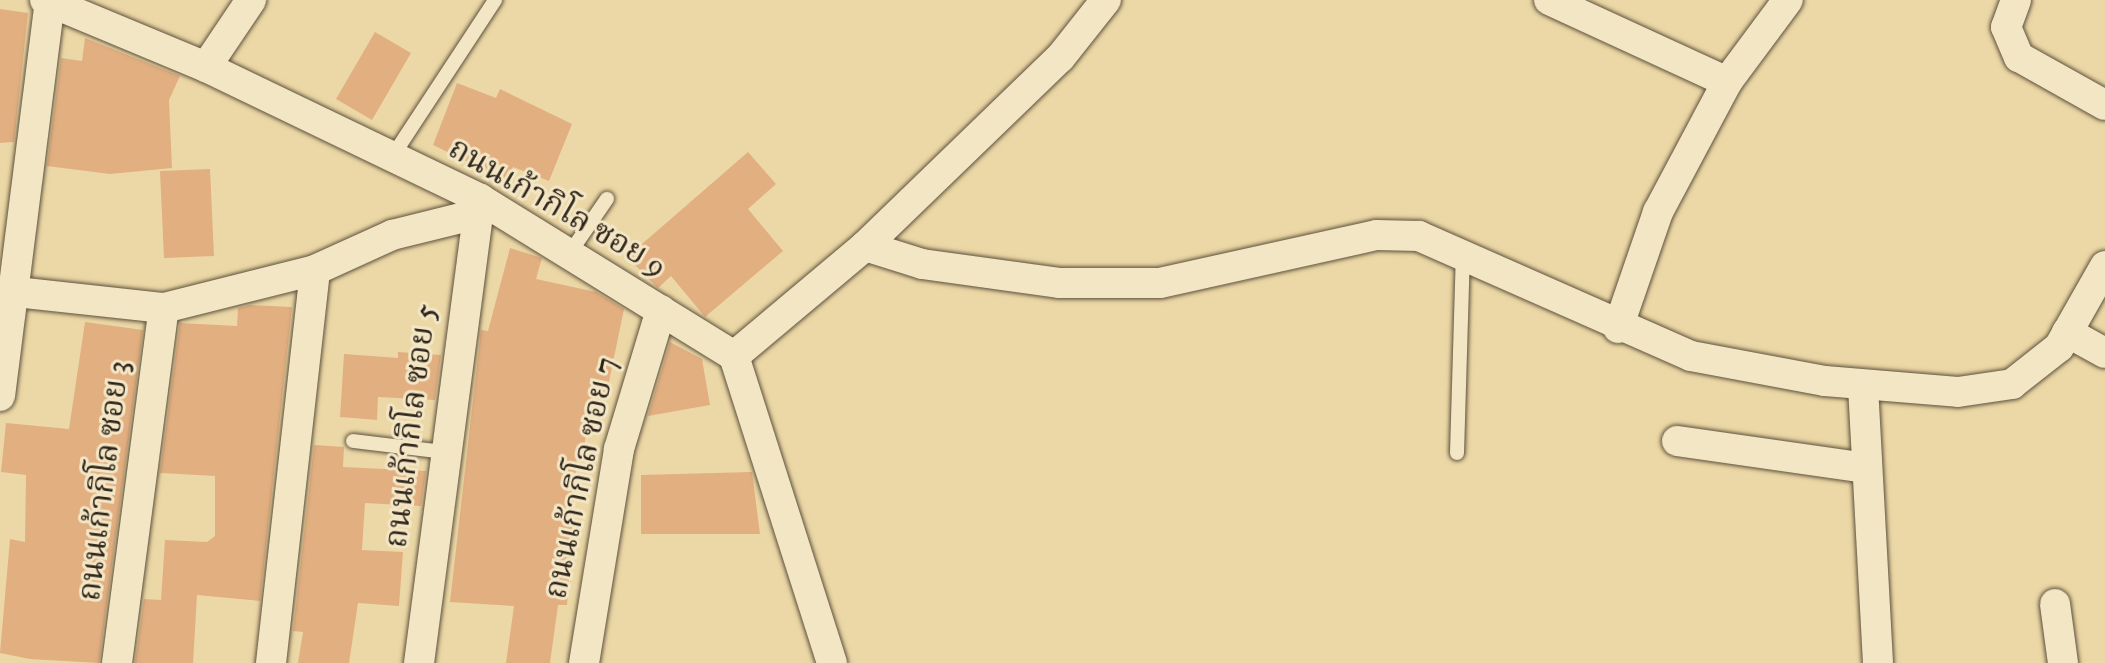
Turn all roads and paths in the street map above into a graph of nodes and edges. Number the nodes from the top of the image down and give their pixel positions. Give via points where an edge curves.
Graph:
1 (251, 0) edge
2 (495, 0) edge
3 (1106, 0) edge
4 (1549, 0) edge
5 (1788, 0) edge
6 (2016, 0) edge
7 (49, 1) edge
8 (206, 67) junction
9 (1727, 82) junction
10 (2105, 105) edge
11 (392, 158) junction
12 (607, 199) dead end
13 (479, 207) junction
14 (865, 246) junction
15 (569, 254) junction
16 (1463, 255) junction
17 (2105, 266) edge
18 (315, 270) junction
19 (16, 292) junction
20 (164, 308) junction
21 (661, 310) junction
22 (1618, 328) junction
23 (2067, 332) junction
24 (2105, 353) edge
25 (734, 356) junction
26 (1863, 386) junction
27 (0, 396) edge
28 (353, 441) dead end
29 (1677, 441) dead end
30 (444, 452) junction
31 (1457, 453) dead end
32 (1866, 468) junction
33 (2055, 604) dead end
34 (117, 663) edge
35 (271, 663) edge
36 (419, 663) edge
37 (584, 663) edge
38 (832, 663) edge
39 (1878, 663) edge
40 (2063, 663) edge

1 - 8 street
2 - 11 lane
3 - 14 street via 1060,58
4 - 9 street
5 - 9 street
6 - 10 street via 2006,27 2019,57
7 - 8 street, ถนนเก้ากิโล ซอย 9
7 - 19 street
8 - 11 street, ถนนเก้ากิโล ซอย 9
9 - 22 street via 1658,212
11 - 13 street, ถนนเก้ากิโล ซอย 9
12 - 15 lane
13 - 15 street, ถนนเก้ากิโล ซอย 9
13 - 18 street via 392,235
13 - 30 street, ถนนเก้ากิโล ซอย 5
14 - 16 street via 922,264 1059,283 1160,283 1377,235 1419,236
14 - 25 street
15 - 21 street, ถนนเก้ากิโล ซอย 9
16 - 22 street
16 - 31 lane
17 - 23 street
18 - 20 street
18 - 35 street
19 - 20 street
19 - 27 street
20 - 34 street, ถนนเก้ากิโล ซอย 3
21 - 25 street, ถนนเก้ากิโล ซอย 9
21 - 37 street, ถนนเก้ากิโล ซอย 7 via 619,449
22 - 26 street via 1691,356
23 - 24 street
23 - 26 street via 2012,384 1958,392
25 - 38 street
26 - 32 street
28 - 30 lane
29 - 32 street
30 - 36 street, ถนนเก้ากิโล ซอย 5
32 - 39 street
33 - 40 street

